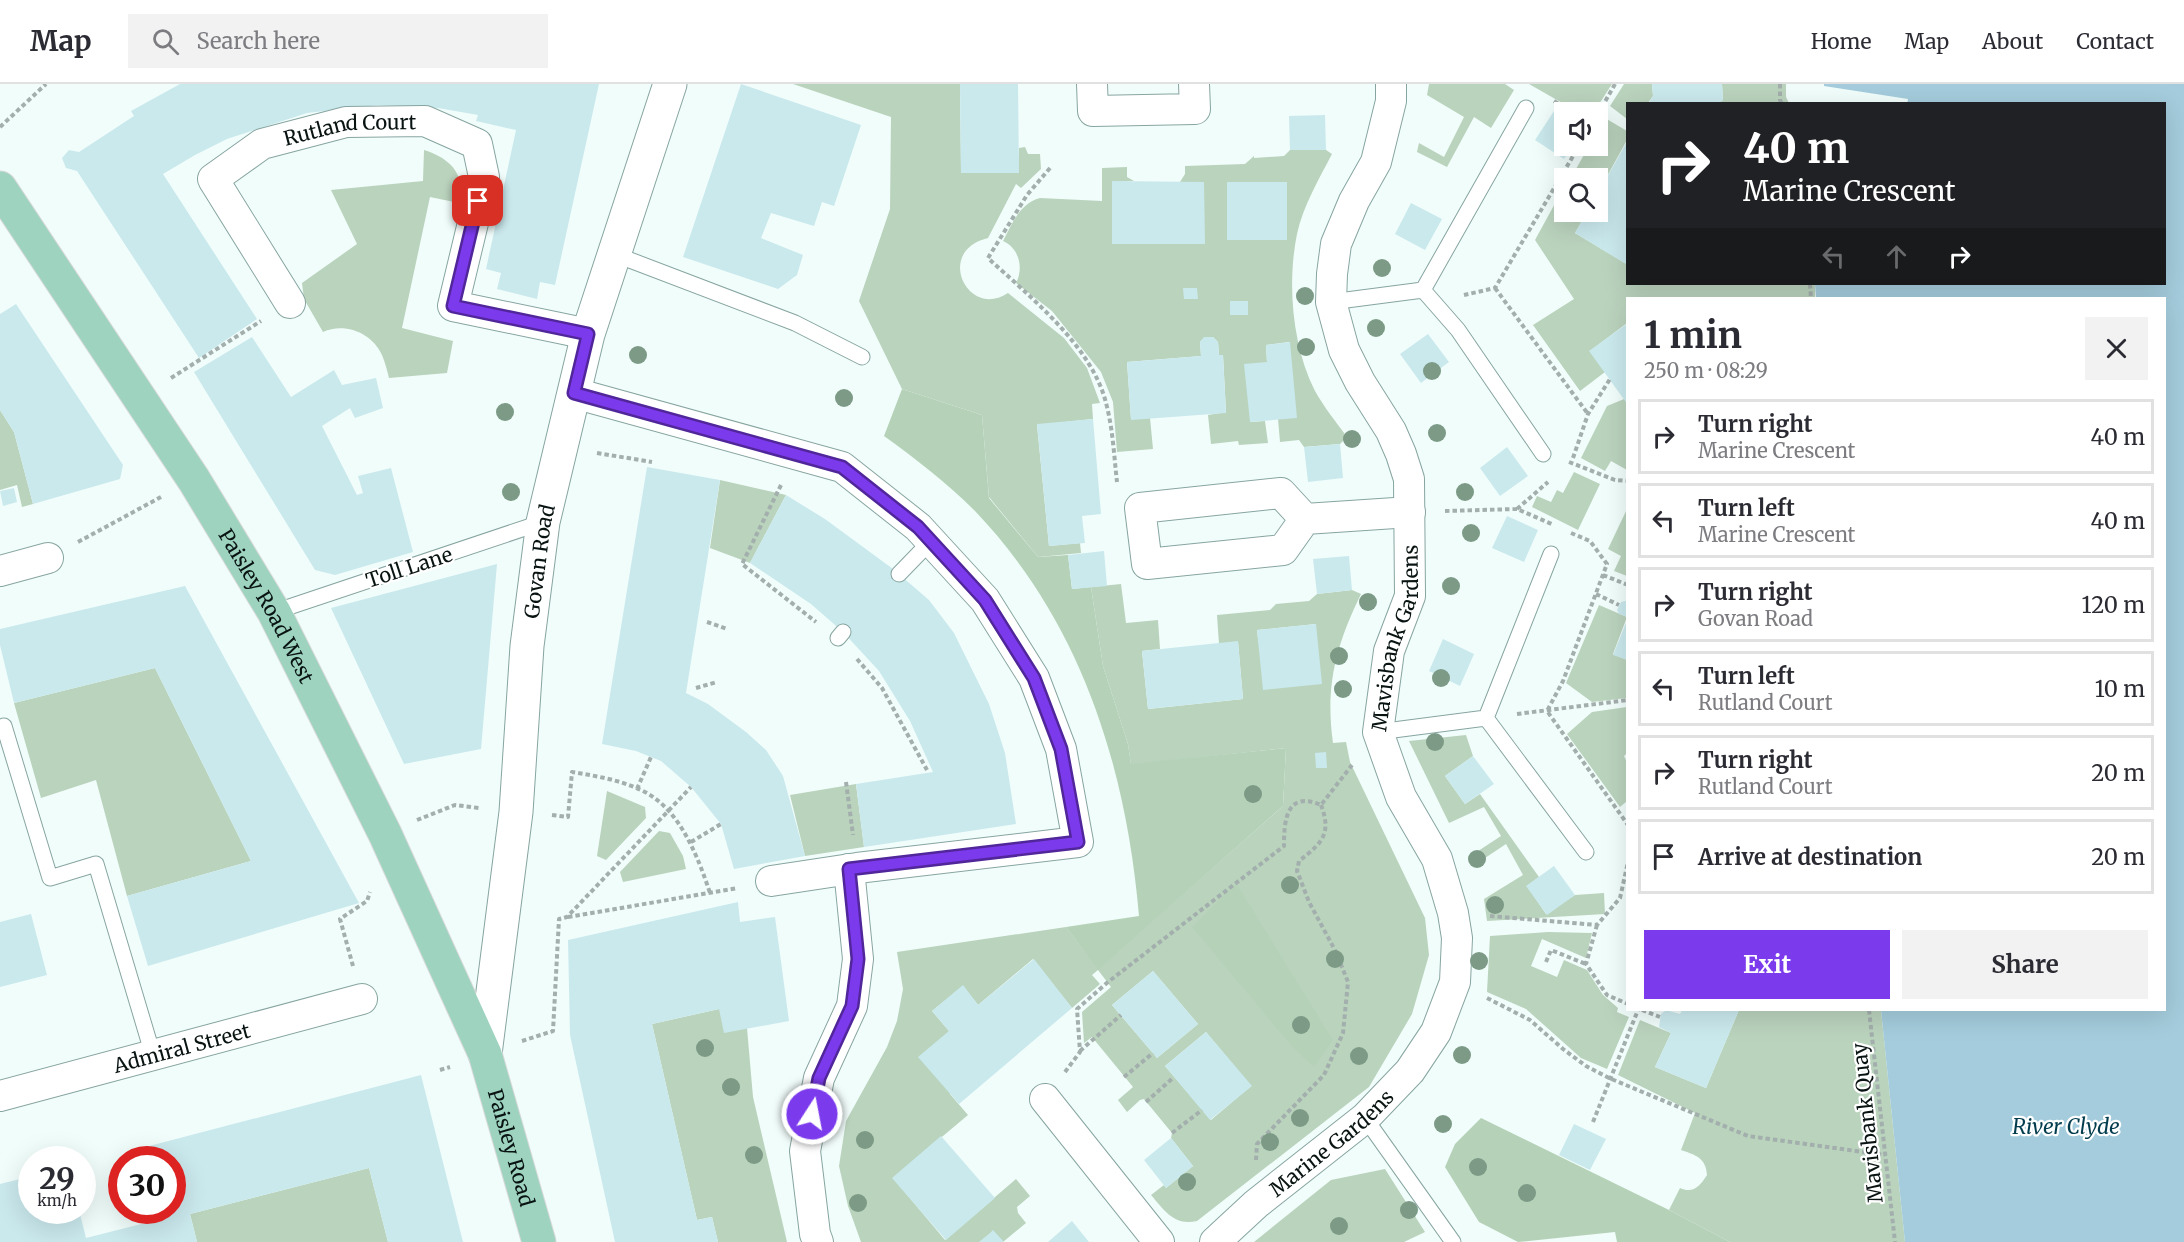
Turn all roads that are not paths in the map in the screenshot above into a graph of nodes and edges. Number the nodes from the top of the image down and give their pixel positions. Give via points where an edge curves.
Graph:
1 (670, 84) edge
2 (1092, 84) edge
3 (1194, 84) edge
4 (1391, 84) edge
5 (1526, 108) dead end
6 (0, 188) edge
7 (614, 254) junction
8 (1423, 290) junction
9 (1331, 302) junction
10 (290, 303) road end
11 (588, 334) junction
12 (862, 357) dead end
13 (574, 393) junction
14 (1543, 454) road end
15 (1410, 512) junction
16 (1305, 519) junction
17 (543, 522) junction
18 (931, 541) junction
19 (1551, 554) dead end
20 (48, 558) road end
21 (0, 571) edge
22 (899, 574) dead end
23 (274, 612) junction
24 (1486, 718) junction
25 (4, 726) dead end
26 (1378, 732) junction
27 (1586, 852) dead end
28 (853, 869) junction
29 (771, 881) dead end
30 (362, 999) road end
31 (1436, 1032) joint
32 (485, 1054) junction
33 (153, 1055) junction
34 (0, 1096) edge
35 (1045, 1099) road end
36 (1365, 1118) junction
37 (539, 1242) edge
38 (818, 1242) edge
39 (1159, 1242) edge
40 (1215, 1242) edge
41 (1453, 1242) edge

1 - 7 street, Govan Road
2 - 3 street via 1093,111 1195,108
4 - 9 street, Mavisbank Gardens via 1391,101 1376,162 1336,244
5 - 8 lane
6 - 23 main road, Paisley Road West via 194,480
7 - 11 street, Govan Road
7 - 12 lane via 795,323
8 - 9 lane
8 - 14 lane via 1458,330
9 - 15 street, Mavisbank Gardens via 1344,350 1401,454 1408,479
10 - 11 street, Rutland Court via 213,179 262,144 346,122 425,121 477,144 484,177 453,306
11 - 13 street, Govan Road
13 - 17 street, Govan Road
13 - 18 street via 842,467
15 - 16 street, Mavisbank Gardens
15 - 26 street, Mavisbank Gardens via 1410,596 1389,651
16 - 16 street via 1283,550 1147,564 1140,508 1281,493
17 - 23 lane, Toll Lane
17 - 32 street, Govan Road via 528,646 516,812
18 - 22 lane
18 - 28 street via 985,600 1034,678 1061,749 1078,842
19 - 24 lane
20 - 21 street
23 - 32 main road, Paisley Road West via 386,834
24 - 26 lane
24 - 27 lane
25 - 33 lane via 50,878 96,864
26 - 31 street, Mavisbank Gardens via 1401,797 1437,859 1453,913 1457,938 1454,984
28 - 29 street
28 - 38 street via 858,959 852,1006 819,1078 805,1151
30 - 33 street, Admiral Street
31 - 36 street, Marine Gardens via 1410,1071
32 - 37 main road, Paisley Road
33 - 34 street, Admiral Street
35 - 39 street
36 - 40 street, Marine Gardens via 1256,1204
36 - 41 lane

